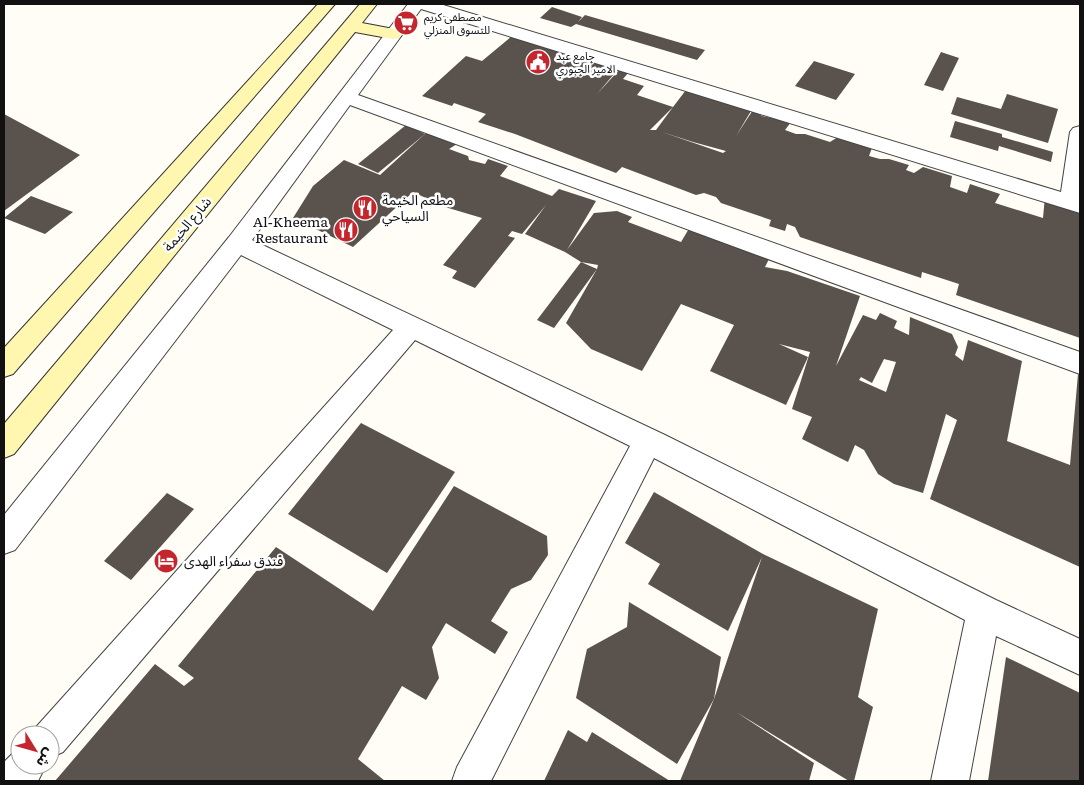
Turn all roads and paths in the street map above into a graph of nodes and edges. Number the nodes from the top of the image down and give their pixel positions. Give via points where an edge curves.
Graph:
1 (327, 4) edge
2 (369, 4) edge
3 (416, 4) edge
4 (422, 4) edge
5 (351, 26) junction
6 (393, 34) junction
7 (346, 97) junction
8 (1080, 132) edge
9 (1076, 203) edge
10 (237, 243) junction
11 (411, 327) junction
12 (1080, 363) edge
13 (4, 366) edge
14 (648, 440) junction
15 (4, 445) edge
16 (4, 539) edge
17 (984, 612) junction
18 (1080, 657) edge
19 (60, 728) edge
20 (471, 781) edge
21 (950, 781) edge

1 - 13 street
2 - 5 street, شارع الخيمة
3 - 6 street
4 - 9 street
5 - 6 street
5 - 15 street, شارع الخيمة
6 - 7 street
7 - 10 street
7 - 12 street
8 - 9 street
10 - 11 street
10 - 16 street
11 - 14 street
11 - 19 street
14 - 17 street
14 - 20 street
17 - 18 street
17 - 21 street

